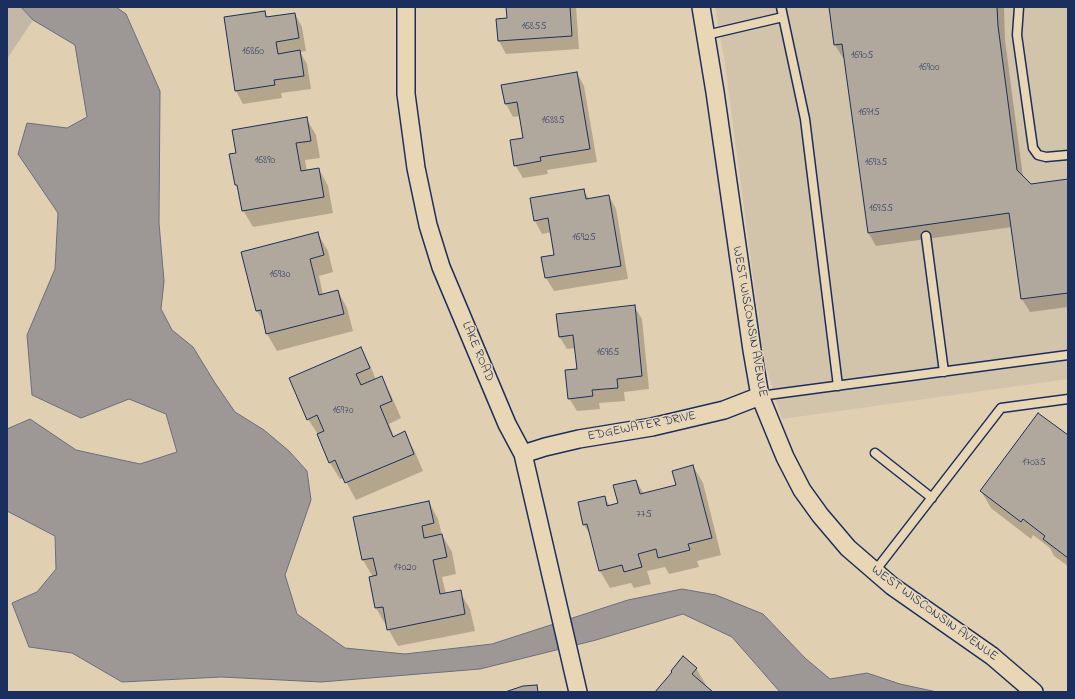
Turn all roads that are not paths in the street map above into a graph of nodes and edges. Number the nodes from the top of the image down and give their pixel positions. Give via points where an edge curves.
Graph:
1 (406, 7) edge
2 (701, 7) edge
3 (781, 7) edge
4 (1019, 7) edge
5 (783, 17) junction
6 (706, 35) junction
7 (1068, 154) edge
8 (926, 236) dead end
9 (1068, 355) edge
10 (944, 372) junction
11 (838, 386) junction
12 (760, 396) junction
13 (1068, 399) edge
14 (875, 453) dead end
15 (524, 454) junction
16 (932, 498) junction
17 (875, 572) junction
18 (578, 692) edge
19 (1034, 692) edge

1 - 15 street, LAKE ROAD via 406,94 416,168 428,224 441,267 507,424
2 - 6 street, WEST WISCONSIN AVENUE
3 - 5 lane
4 - 7 lane via 1017,35 1034,148 1038,155 1046,157
5 - 6 lane
5 - 11 lane via 804,119
6 - 12 street, WEST WISCONSIN AVENUE
8 - 10 lane
9 - 10 lane
10 - 11 lane
11 - 12 lane
12 - 15 street, EDGEWATER DRIVE via 724,410 652,427 579,439
12 - 17 street, WEST WISCONSIN AVENUE via 785,457 802,490 848,548
13 - 16 lane via 1001,408
14 - 16 lane
15 - 18 street, LAKE ROAD
16 - 17 lane
17 - 19 street, WEST WISCONSIN AVENUE via 992,656

